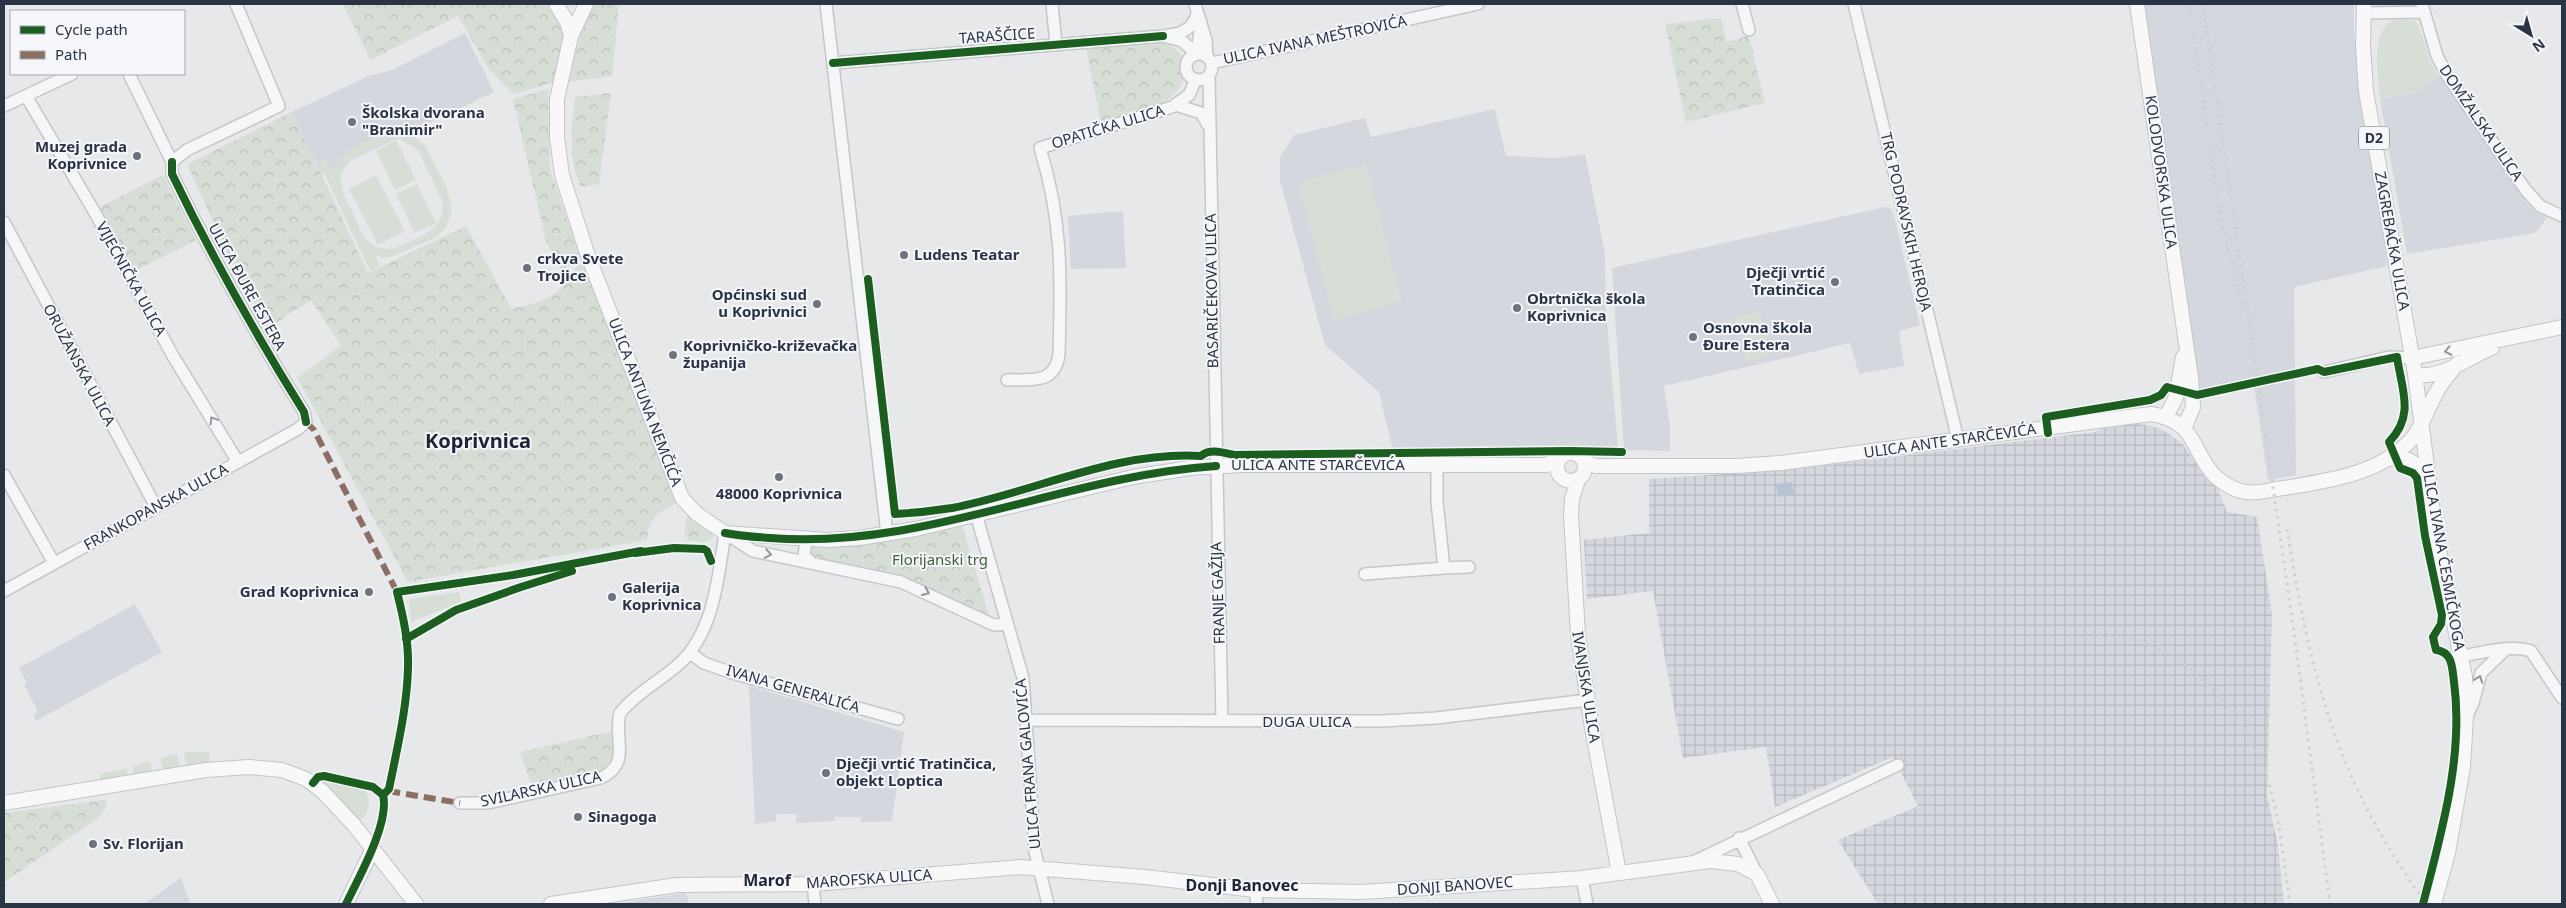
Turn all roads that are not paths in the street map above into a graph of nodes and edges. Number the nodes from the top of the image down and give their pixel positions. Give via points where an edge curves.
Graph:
1 (236, 4) edge
2 (556, 4) edge
3 (586, 4) edge
4 (826, 4) edge
5 (1052, 4) edge
6 (1478, 4) edge
7 (1742, 4) edge
8 (1854, 4) edge
9 (2137, 4) edge
10 (2364, 8) edge
11 (2423, 8) edge
12 (1197, 13) edge
13 (1749, 30) dead end
14 (572, 36) junction
15 (1163, 36) junction
16 (1056, 45) junction
17 (1201, 58) junction
18 (833, 63) junction
19 (70, 75) edge
20 (130, 75) edge
21 (1198, 77) junction
22 (26, 96) junction
23 (4, 106) edge
24 (1176, 106) junction
25 (1209, 127) junction
26 (172, 162) junction
27 (2562, 216) edge
28 (4, 222) edge
29 (2562, 327) edge
30 (2513, 338) junction
31 (2185, 341) junction
32 (2412, 358) junction
33 (2458, 363) junction
34 (2324, 372) dead end
35 (2415, 374) junction
36 (1007, 380) dead end
37 (2166, 417) junction
38 (306, 422) joint
39 (2421, 424) junction
40 (2184, 428) junction
41 (1958, 440) junction
42 (2386, 460) junction
43 (238, 462) junction
44 (1437, 465) junction
45 (1216, 466) junction
46 (1554, 466) junction
47 (1582, 472) junction
48 (4, 475) edge
49 (2428, 482) junction
50 (156, 507) junction
51 (976, 514) junction
52 (725, 533) junction
53 (887, 534) junction
54 (806, 540) junction
55 (810, 561) junction
56 (54, 563) junction
57 (1468, 567) dead end
58 (1444, 568) junction
59 (1365, 574) dead end
60 (4, 591) edge
61 (1006, 624) junction
62 (2506, 650) junction
63 (690, 653) junction
64 (2461, 656) junction
65 (2562, 698) edge
66 (1588, 700) junction
67 (2466, 717) junction
68 (898, 719) dead end
69 (1026, 720) junction
70 (1222, 720) junction
71 (1898, 765) dead end
72 (4, 795) edge
73 (29, 797) junction
74 (4, 803) edge
75 (460, 804) dead end
76 (1739, 838) junction
77 (373, 848) junction
78 (1692, 862) junction
79 (1038, 868) junction
80 (1619, 873) junction
81 (1757, 874) junction
82 (1582, 878) junction
83 (813, 884) junction
84 (1256, 897) edge
85 (346, 904) edge
86 (416, 904) edge
87 (551, 904) edge
88 (815, 904) edge
89 (1048, 904) edge
90 (1587, 904) edge
91 (1772, 904) edge
92 (2434, 904) edge

1 - 26 street via 279,106 187,150
2 - 14 main road
3 - 14 main road, ULICA ANTUNA NEMČIĆA
4 - 18 street
5 - 16 street
6 - 17 street, ULICA IVANA MEŠTROVIĆA
7 - 13 street
8 - 41 street, TRG PODRAVSKIH HEROJA
9 - 31 main road, KOLODVORSKA ULICA
10 - 11 street, DOMŽALSKA ULICA
10 - 32 main road, ZAGREBAČKA ULICA / D2 via 2366,91
11 - 27 street, DOMŽALSKA ULICA via 2441,67 2524,189 2545,210
12 - 15 street via 1184,31
12 - 17 street via 1206,40
14 - 52 main road, ULICA ANTUNA NEMČIĆA via 557,99 558,161 573,213 682,498 697,514
15 - 16 street, TARAŠČICE
15 - 17 street, TARAŠČICE via 1182,41
16 - 18 street, TARAŠČICE
17 - 21 street via 1212,70
17 - 21 street via 1186,67
18 - 53 street
19 - 22 street
20 - 26 street, ULICA ĐURE ESTERA
21 - 24 street, OPATIČKA ULICA via 1186,86
21 - 25 street, BASARIČEKOVA ULICA via 1209,115
22 - 23 street
43 -> 22 street, VIJEĆNIČKA ULICA
24 - 25 street via 1201,113
24 - 36 street, OPATIČKA ULICA via 1040,148 1054,198 1060,248 1059,355 1054,371 1047,378
25 - 45 street, BASARIČEKOVA ULICA
26 - 38 street, ULICA ĐURE ESTERA via 172,174 205,244 304,412
28 - 50 street, ORUŽANSKA ULICA
29 - 30 main road
30 -> 32 main road
30 - 33 main road
31 - 37 main road, KOLODVORSKA ULICA via 2178,390
31 - 40 main road, KOLODVORSKA ULICA via 2193,401 2191,418
32 - 34 street via 2389,358
32 - 35 main road, ULICA IVANA ČESMIČKOGA / D2
33 - 35 main road via 2431,374
33 - 39 main road, ULICA ANTE STARČEVIĆA via 2441,384
35 - 39 main road, ULICA IVANA ČESMIČKOGA
37 - 40 main road, ULICA ANTE STARČEVIĆA
37 - 41 main road, ULICA ANTE STARČEVIĆA via 2138,414
38 - 43 street, FRANKOPANSKA ULICA
39 - 42 main road, ULICA ANTE STARČEVIĆA via 2406,445
39 - 49 main road, ULICA IVANA ČESMIČKOGA
40 - 42 main road, ULICA ANTE STARČEVIĆA via 2217,477 2246,492 2334,479
41 - 47 main road, ULICA ANTE STARČEVIĆA via 1781,463
42 - 49 main road, ULICA ANTE STARČEVIĆA via 2411,460
43 - 50 street, FRANKOPANSKA ULICA
44 - 45 main road, ULICA ANTE STARČEVIĆA
44 - 46 main road, ULICA ANTE STARČEVIĆA
44 - 58 street
45 - 51 main road, ULICA ANTE STARČEVIĆA via 1133,476
45 - 70 street, FRANJE GAŽIJA
46 - 47 main road via 1562,479
46 - 47 main road, ULICA ANTE STARČEVIĆA via 1564,455 1574,453
47 - 66 main road, IVANJSKA ULICA via 1572,499 1578,635
48 - 56 street
49 - 64 main road, ULICA IVANA ČESMIČKOGA
50 - 56 street, FRANKOPANSKA ULICA
51 - 53 main road
51 - 61 street
52 - 54 main road
52 -> 55 street via 753,551
52 - 63 street, SVILARSKA ULICA via 712,603
53 - 54 main road
54 - 55 street via 804,556
55 -> 61 street via 901,582 994,624
56 - 60 street, FRANKOPANSKA ULICA
57 - 58 street
58 - 59 street
61 - 69 street, ULICA FRANA GALOVIĆA via 1023,678
62 - 64 street
62 - 65 street via 2531,650
67 -> 62 street via 2481,673
63 - 68 street, IVANA GENERALIĆA via 704,663 732,673
63 - 75 street, SVILARSKA ULICA via 620,713 617,734 619,760 610,774 488,803
64 - 67 main road, ULICA IVANA ČESMIČKOGA
66 - 70 street, DUGA ULICA via 1391,721
66 - 80 main road, IVANJSKA ULICA
67 - 92 main road, ULICA IVANA ČESMIČKOGA via 2456,811
69 - 70 street, DUGA ULICA
69 - 79 street, ULICA FRANA GALOVIĆA via 1034,852
71 - 76 street, DONJI BANOVEC
72 - 73 main road
73 - 74 main road
73 - 77 main road via 206,770 270,767 294,773 317,786
76 - 78 street, DONJI BANOVEC
76 - 81 street
77 - 85 main road
77 - 86 main road
78 - 80 main road, DONJI BANOVEC
78 - 81 main road, DONJI BANOVEC via 1732,863
79 - 83 main road, MAROFSKA ULICA via 995,868
79 - 84 main road, DONJI BANOVEC via 1145,876
79 - 89 street, ULICA FRANA GALOVIĆA
80 - 82 main road, DONJI BANOVEC
81 - 91 main road
82 - 84 main road, DONJI BANOVEC
82 - 90 street
83 - 87 main road, MAROFSKA ULICA via 677,885
83 - 88 street

